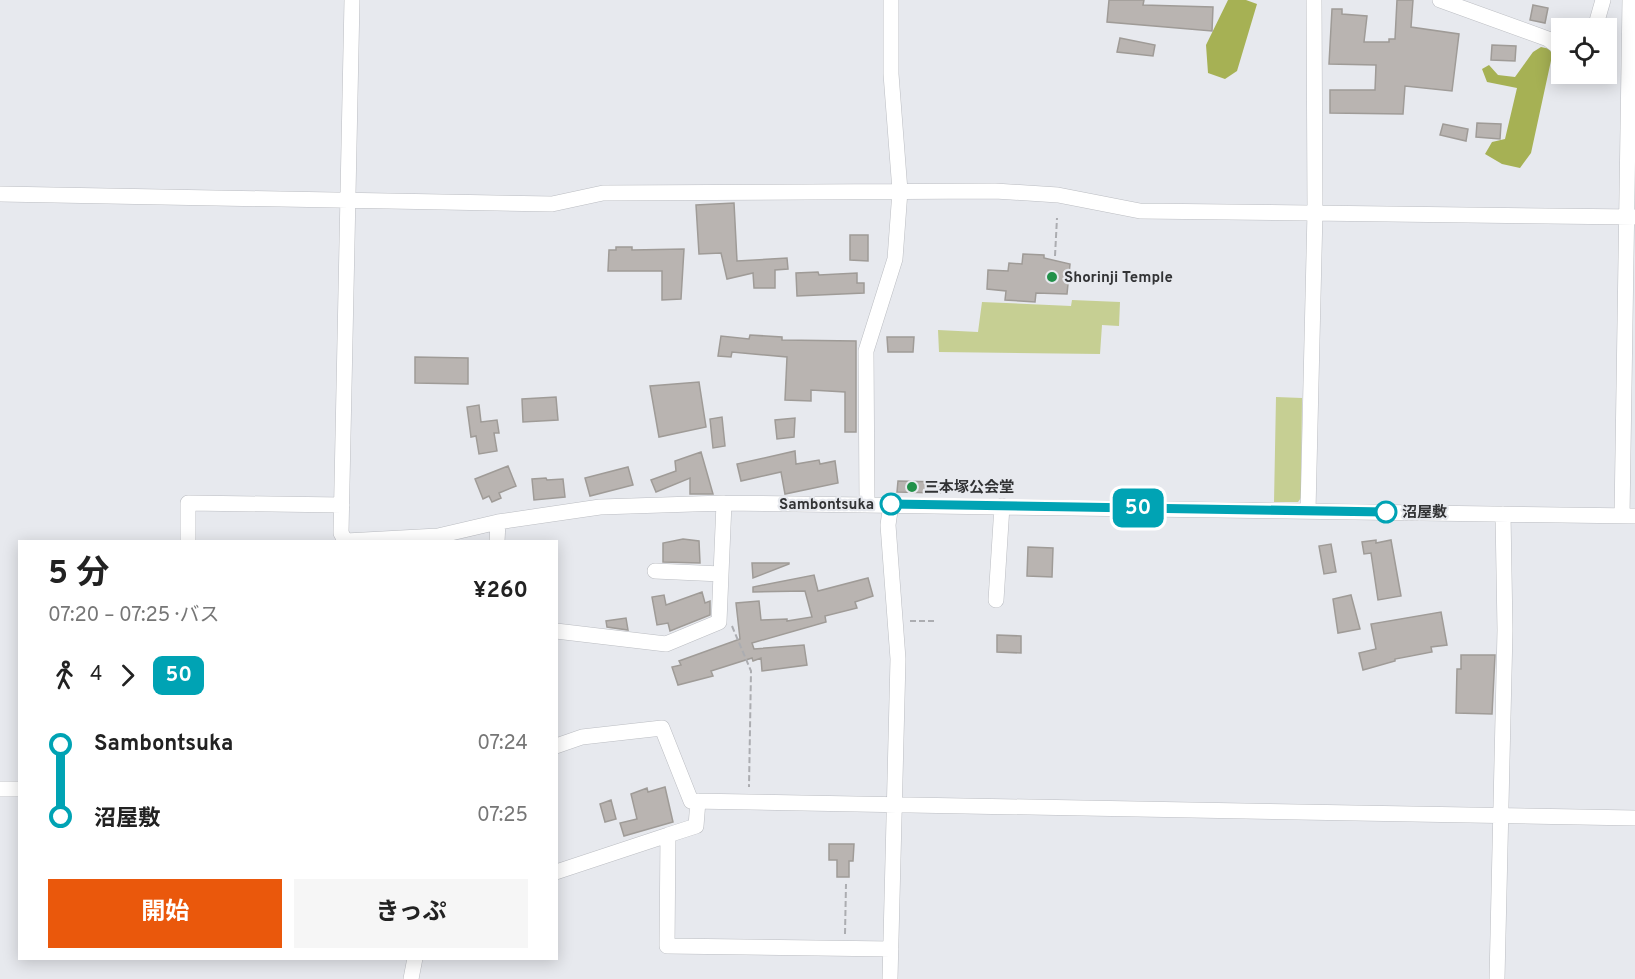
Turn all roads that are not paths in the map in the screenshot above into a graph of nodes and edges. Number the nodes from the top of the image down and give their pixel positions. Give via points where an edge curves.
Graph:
1 (352, 0) edge
2 (891, 0) edge
3 (1314, 0) edge
4 (1440, 0) edge
5 (1603, 0) edge
6 (1630, 0) edge
7 (1598, 18) edge
8 (1551, 41) edge
9 (900, 191) junction
10 (0, 194) edge
11 (349, 200) junction
12 (1315, 212) junction
13 (1631, 217) edge
14 (724, 503) junction
15 (867, 504) junction
16 (891, 504) junction
17 (342, 505) junction
18 (1002, 506) junction
19 (1308, 511) junction
20 (1503, 514) junction
21 (1629, 516) edge
22 (498, 522) junction
23 (188, 540) edge
24 (345, 540) edge
25 (364, 540) edge
26 (497, 540) edge
27 (655, 571) dead end
28 (721, 574) junction
29 (996, 600) dead end
30 (558, 631) edge
31 (558, 745) edge
32 (0, 789) edge
33 (18, 789) edge
34 (698, 801) junction
35 (893, 806) junction
36 (1500, 816) junction
37 (1635, 818) edge
38 (668, 836) junction
39 (558, 871) edge
40 (891, 949) junction
41 (415, 960) edge
42 (411, 979) edge
43 (890, 979) edge
44 (1497, 979) edge

1 - 11 street
2 - 9 street via 891,74
3 - 12 street
4 - 8 street
5 - 7 street
6 - 13 street
9 - 11 street via 603,193 552,204
9 - 12 street via 1058,195 1140,211
9 - 15 street via 895,260 866,351
10 - 11 street
11 - 17 street
12 - 13 street
12 - 19 street
13 - 21 street
14 - 15 street
14 - 22 street via 600,507
14 - 28 street
15 - 16 street
16 - 18 street
16 - 35 street via 888,525 898,659
17 - 23 street via 188,504
17 - 24 street via 341,533
18 - 19 street
18 - 29 street
19 - 20 street
20 - 21 street
20 - 36 street via 1505,630
22 - 25 street via 438,536
22 - 26 street
27 - 28 street
28 - 30 street via 719,622 666,644
31 - 34 street via 582,737 662,728 691,801
32 - 33 street
34 - 35 street
34 - 38 street via 696,826
35 - 36 street
35 - 40 street
36 - 37 street
36 - 44 street
38 - 39 street
38 - 40 street via 667,946
40 - 43 street
41 - 42 street

